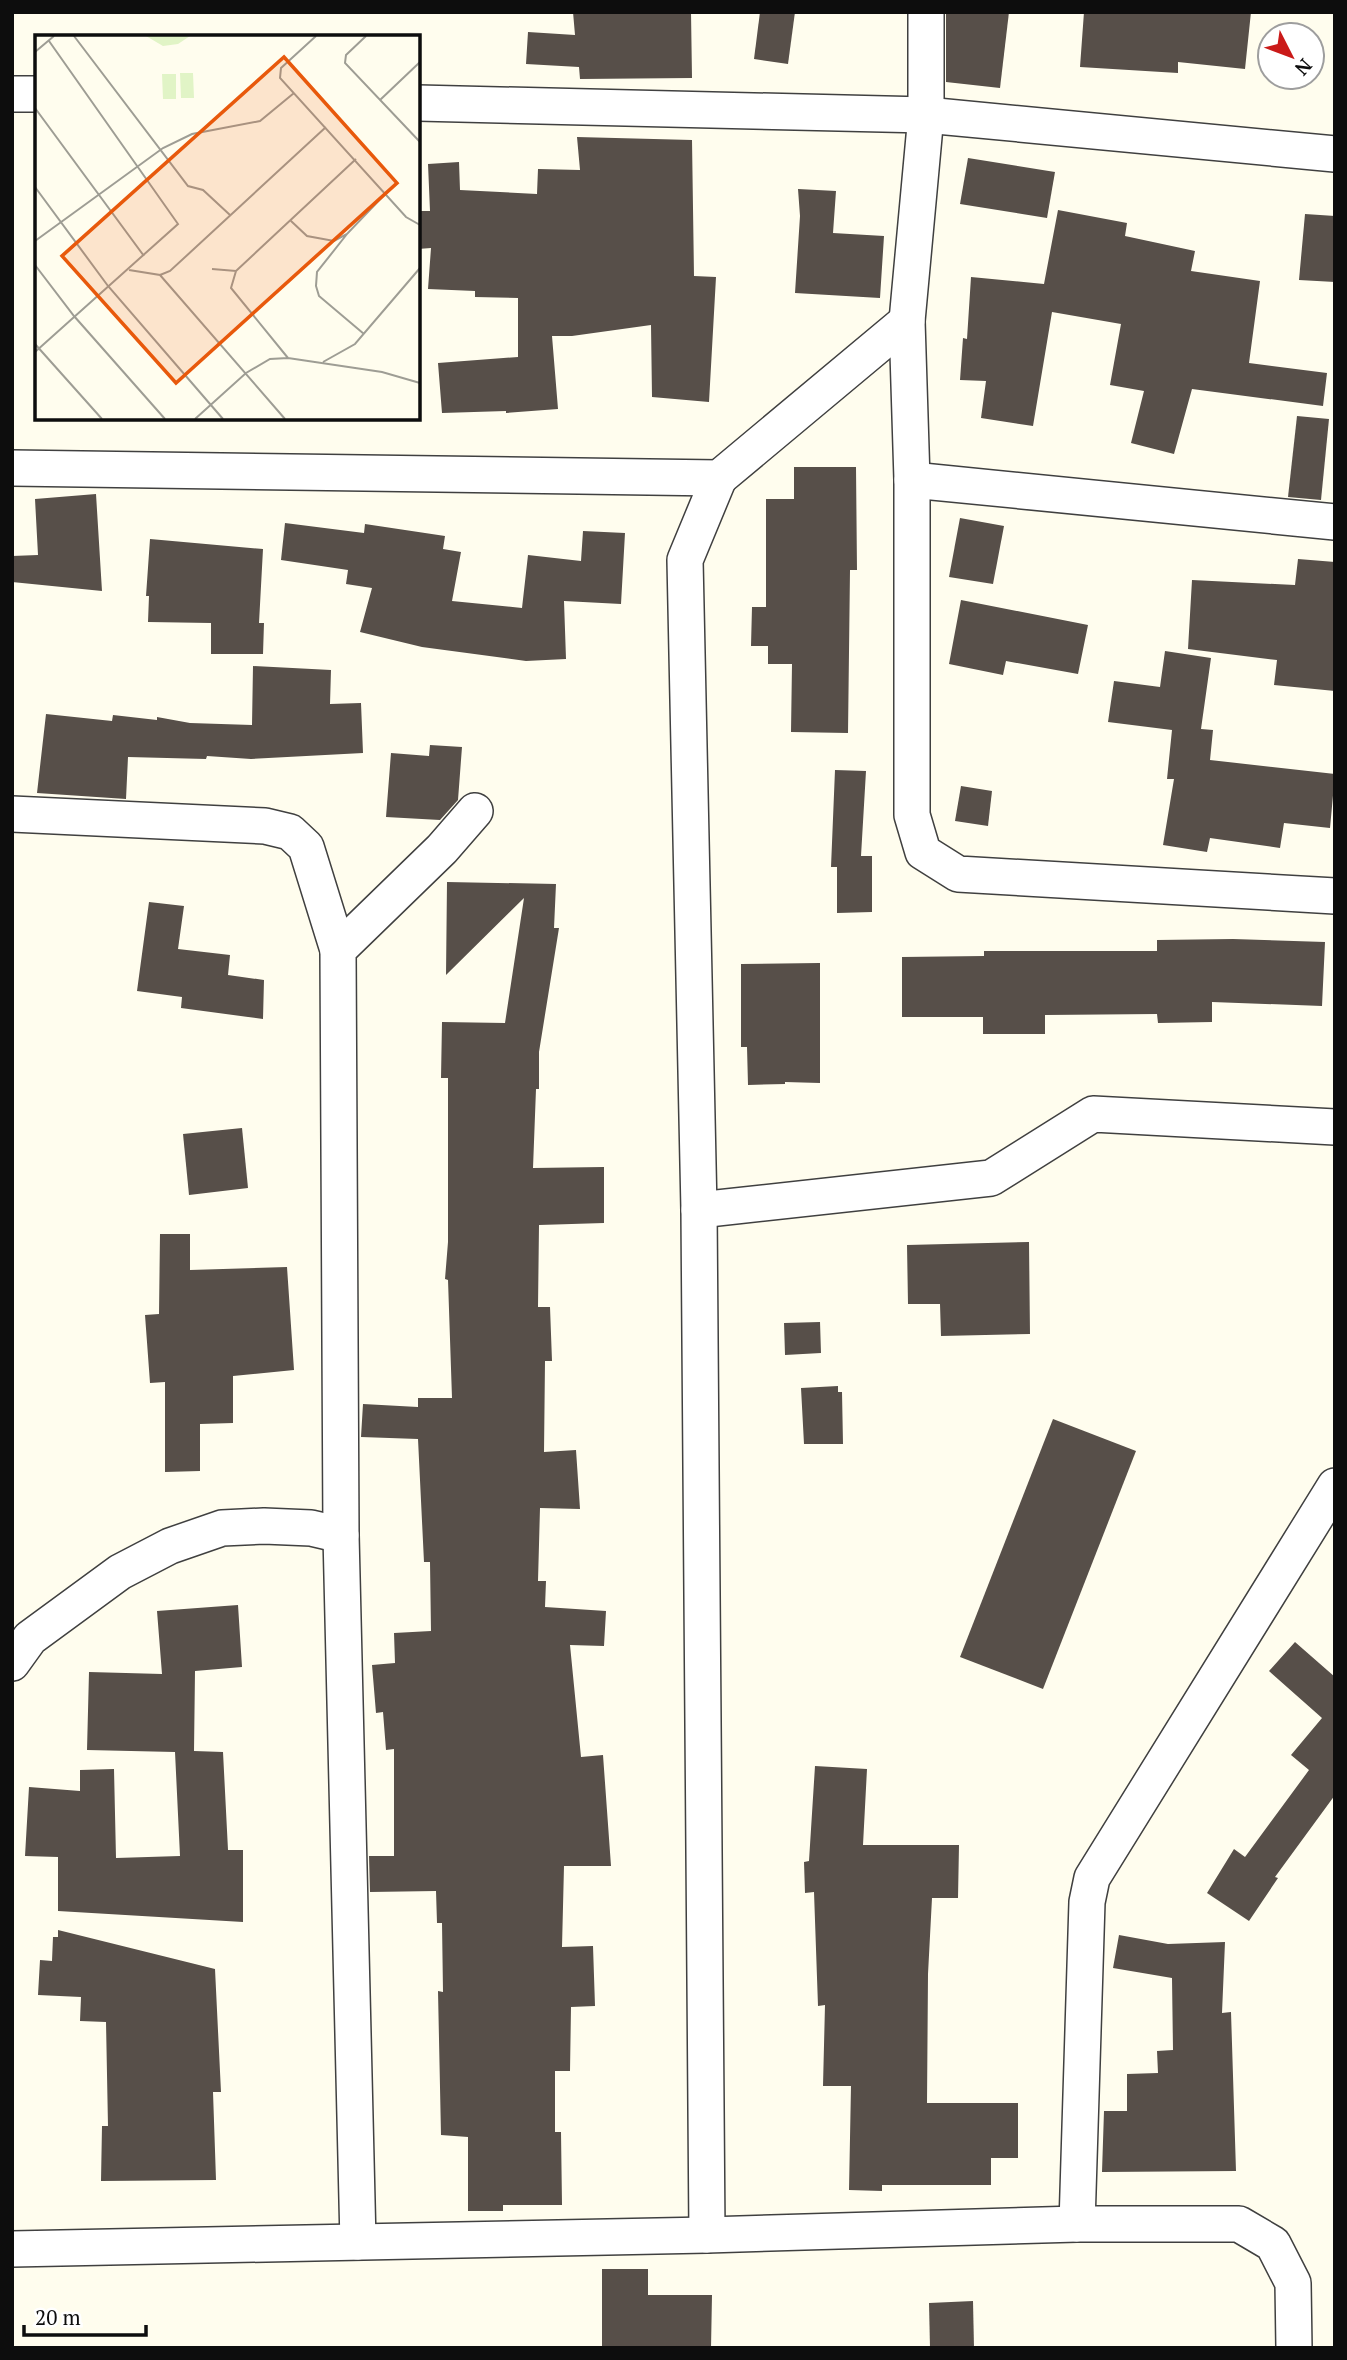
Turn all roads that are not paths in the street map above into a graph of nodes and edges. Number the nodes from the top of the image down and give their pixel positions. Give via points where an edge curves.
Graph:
1 (926, 12) edge
2 (12, 93) edge
3 (35, 94) edge
4 (420, 103) edge
5 (926, 115) junction
6 (1335, 154) edge
7 (906, 321) junction
8 (12, 468) edge
9 (719, 478) junction
10 (912, 480) junction
11 (1335, 522) edge
12 (475, 811) dead end
13 (12, 814) edge
14 (1335, 896) edge
15 (338, 950) junction
16 (1335, 1127) edge
17 (699, 1210) junction
18 (1335, 1486) edge
19 (341, 1535) junction
20 (12, 1663) edge
21 (1077, 2224) junction
22 (707, 2235) junction
23 (358, 2242) junction
24 (12, 2249) edge
25 (1294, 2348) edge

1 - 5 street
2 - 3 street
4 - 5 street
5 - 6 street
5 - 7 street
7 - 9 street
7 - 10 street
8 - 9 street
9 - 17 street via 685,561
10 - 11 street
10 - 14 street via 912,815 923,852 958,874
12 - 15 street
13 - 15 street via 265,826 290,832 306,847
15 - 19 street
16 - 17 street via 1093,1114 991,1178
17 - 22 street
18 - 21 street via 1092,1878 1087,1902
19 - 20 street via 311,1528 222,1528 170,1546 120,1572 30,1638
19 - 23 street
21 - 22 street
21 - 25 street via 1239,2224 1273,2245 1293,2283
22 - 23 street
23 - 24 street

